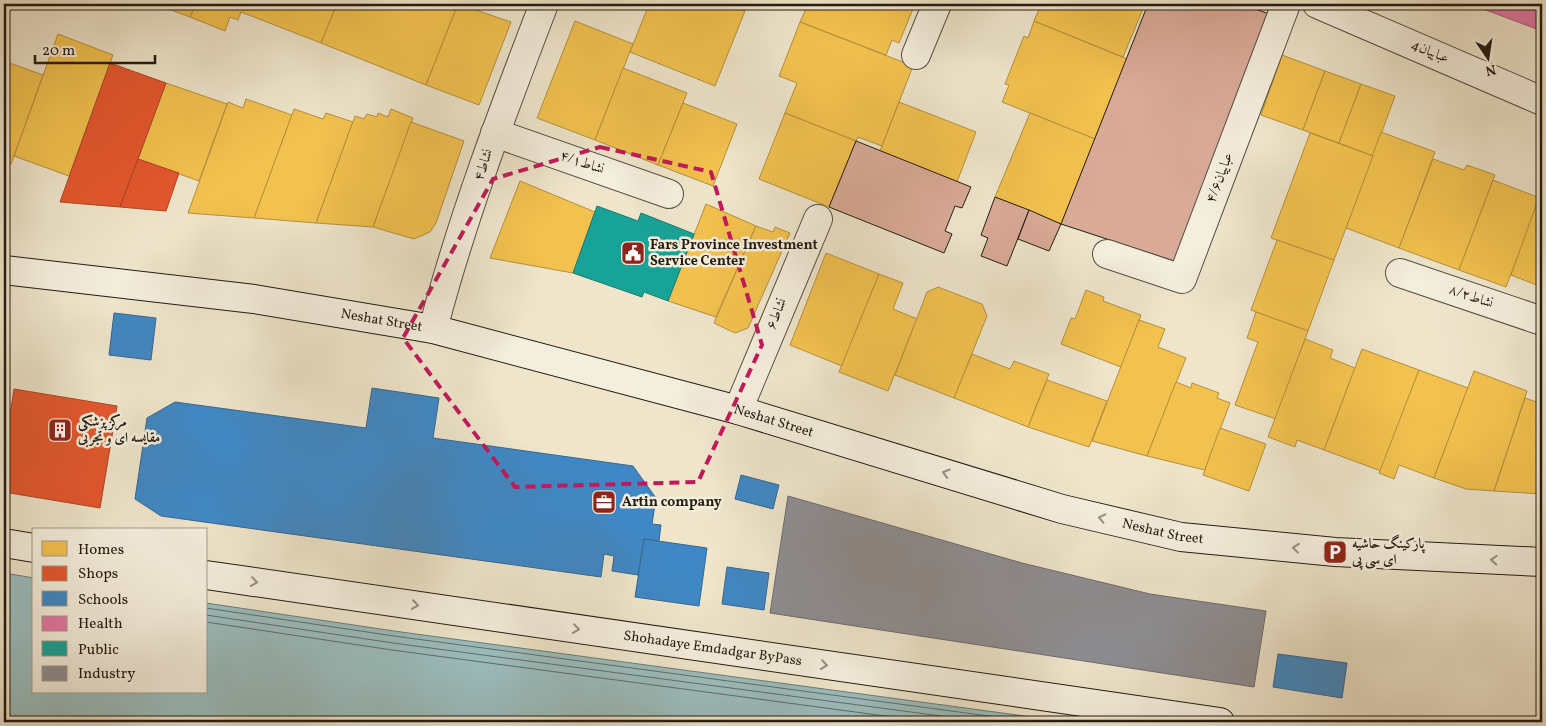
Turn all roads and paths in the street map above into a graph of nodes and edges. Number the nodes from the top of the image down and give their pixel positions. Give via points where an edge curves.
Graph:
1 (544, 4) edge
2 (937, 4) edge
3 (1286, 4) edge
4 (1318, 4) edge
5 (916, 55) dead end
6 (1542, 101) edge
7 (495, 133) junction
8 (669, 194) dead end
9 (818, 219) dead end
10 (1108, 254) dead end
11 (4, 270) edge
12 (1400, 273) dead end
13 (1542, 321) edge
14 (433, 329) junction
15 (738, 410) junction
16 (4, 543) edge
17 (32, 548) edge
18 (1542, 562) edge
19 (208, 575) edge
20 (1220, 722) edge

1 - 7 main road, نشاط۴
2 - 5 main road
3 - 10 main road, عباییان۴/۶ via 1182,279
4 - 6 main road, عباییان4
7 - 8 main road, نشاط۴/۱
7 - 14 main road, نشاط۴ via 451,260
9 - 15 main road, نشاط۶
11 - 14 main road, Neshat Street via 254,299
12 - 13 main road, نشاط۸/۲
14 - 15 main road, Neshat Street
18 -> 15 main road, Neshat Street via 1335,552 1181,537 1062,508
16 - 17 main road
19 -> 20 main road, Shohadaye Emdadgar ByPass

